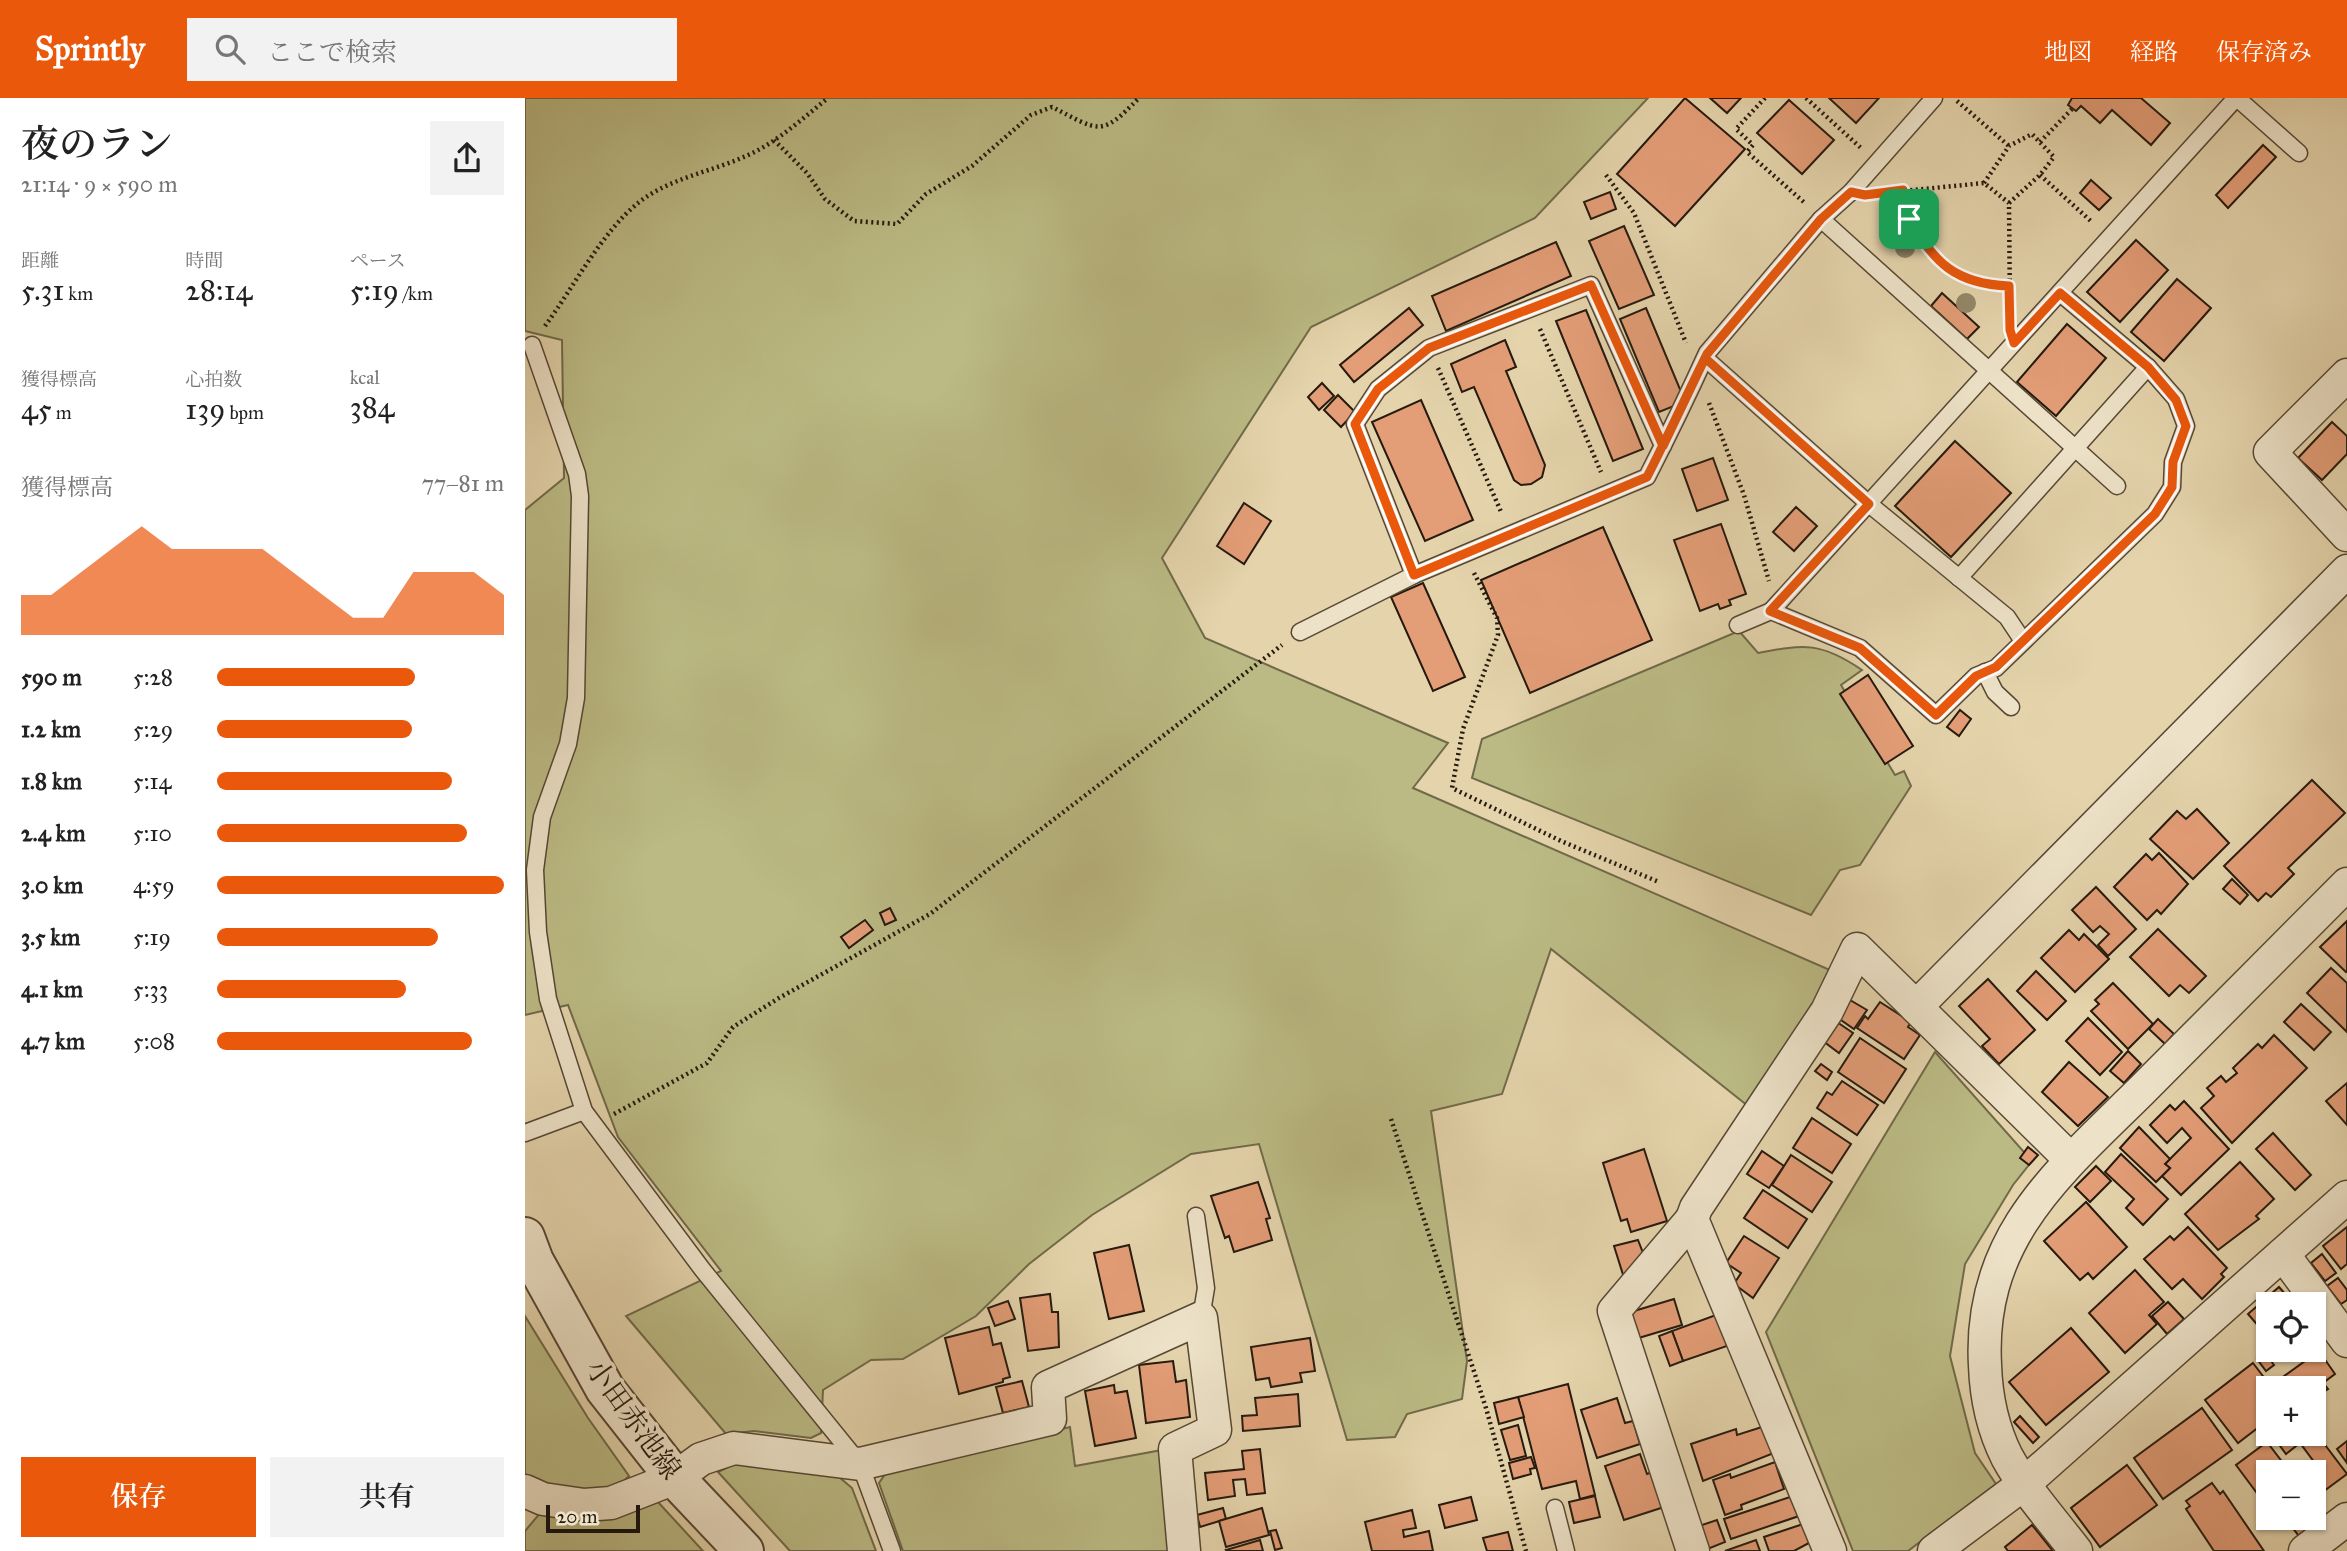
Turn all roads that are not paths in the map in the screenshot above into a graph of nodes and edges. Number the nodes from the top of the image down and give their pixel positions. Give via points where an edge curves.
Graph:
1 (1934, 98) edge
2 (2237, 98) edge
3 (2299, 153) dead end
4 (1821, 219) junction
5 (2060, 293) junction
6 (532, 345) road end
7 (1705, 358) junction
8 (2148, 367) junction
9 (1990, 372) junction
10 (2347, 375) edge
11 (1663, 446) junction
12 (2075, 448) junction
13 (2117, 486) dead end
14 (1869, 504) junction
15 (2347, 535) edge
16 (2347, 571) edge
17 (1414, 575) junction
18 (1959, 578) junction
19 (1770, 611) junction
20 (1738, 625) dead end
21 (1300, 632) road end
22 (2023, 642) junction
23 (1985, 672) junction
24 (2011, 707) dead end
25 (2347, 884) edge
26 (1916, 1007) junction
27 (589, 1117) junction
28 (525, 1133) edge
29 (2071, 1160) junction
30 (2347, 1197) edge
31 (1196, 1216) dead end
32 (1692, 1219) junction
33 (525, 1237) edge
34 (2283, 1254) junction
35 (1201, 1318) junction
36 (2347, 1341) edge
37 (860, 1464) junction
38 (675, 1478) junction
39 (2025, 1483) junction
40 (525, 1491) edge
41 (1555, 1508) dead end
42 (2347, 1520) edge
43 (744, 1551) edge
44 (892, 1551) edge
45 (1184, 1551) edge
46 (1566, 1551) edge
47 (1693, 1551) edge
48 (1830, 1551) edge
49 (1934, 1551) edge
50 (2076, 1551) edge
51 (2305, 1551) edge

1 - 4 lane
2 - 3 lane
2 - 5 lane
4 - 7 lane
4 - 9 lane
5 - 8 lane
5 - 9 lane
6 - 27 lane via 580,496 576,698 568,744 542,817 535,870 538,932 548,999
7 - 11 lane
7 - 14 lane
8 - 12 lane
8 - 22 lane via 2176,400 2186,426 2173,462 2172,487 2155,514
9 - 12 lane
9 - 14 lane
10 - 15 street via 2270,452
11 - 17 lane via 1647,477
11 - 17 lane via 1591,285 1429,348 1378,389 1355,424
12 - 13 lane
12 - 18 lane
14 - 18 lane
14 - 19 lane
16 - 26 street
17 - 21 lane
18 - 22 lane via 2007,617
19 - 20 lane
19 - 23 lane via 1860,648 1936,715
22 - 23 lane
23 - 24 lane via 1995,692
25 - 29 street
26 - 29 street
26 - 32 street via 1857,949 1827,1011
27 - 28 lane
27 - 37 lane via 702,1269
29 - 39 street via 2005,1246 1987,1306 1984,1359 1994,1422 2007,1457
30 - 34 street
31 - 35 lane via 1206,1288
32 - 47 street via 1614,1311
32 - 48 street
33 - 38 street, 小田赤池線 via 605,1389
34 - 36 street
34 - 39 street
35 - 37 street via 1048,1387 1049,1419
35 - 45 street via 1215,1430 1175,1448
37 - 38 street via 734,1448 701,1459
37 - 44 lane
38 - 40 street via 611,1503 584,1505 543,1499
38 - 43 street, 小田赤池線
39 - 49 street
39 - 50 street
41 - 46 lane
42 - 51 street

